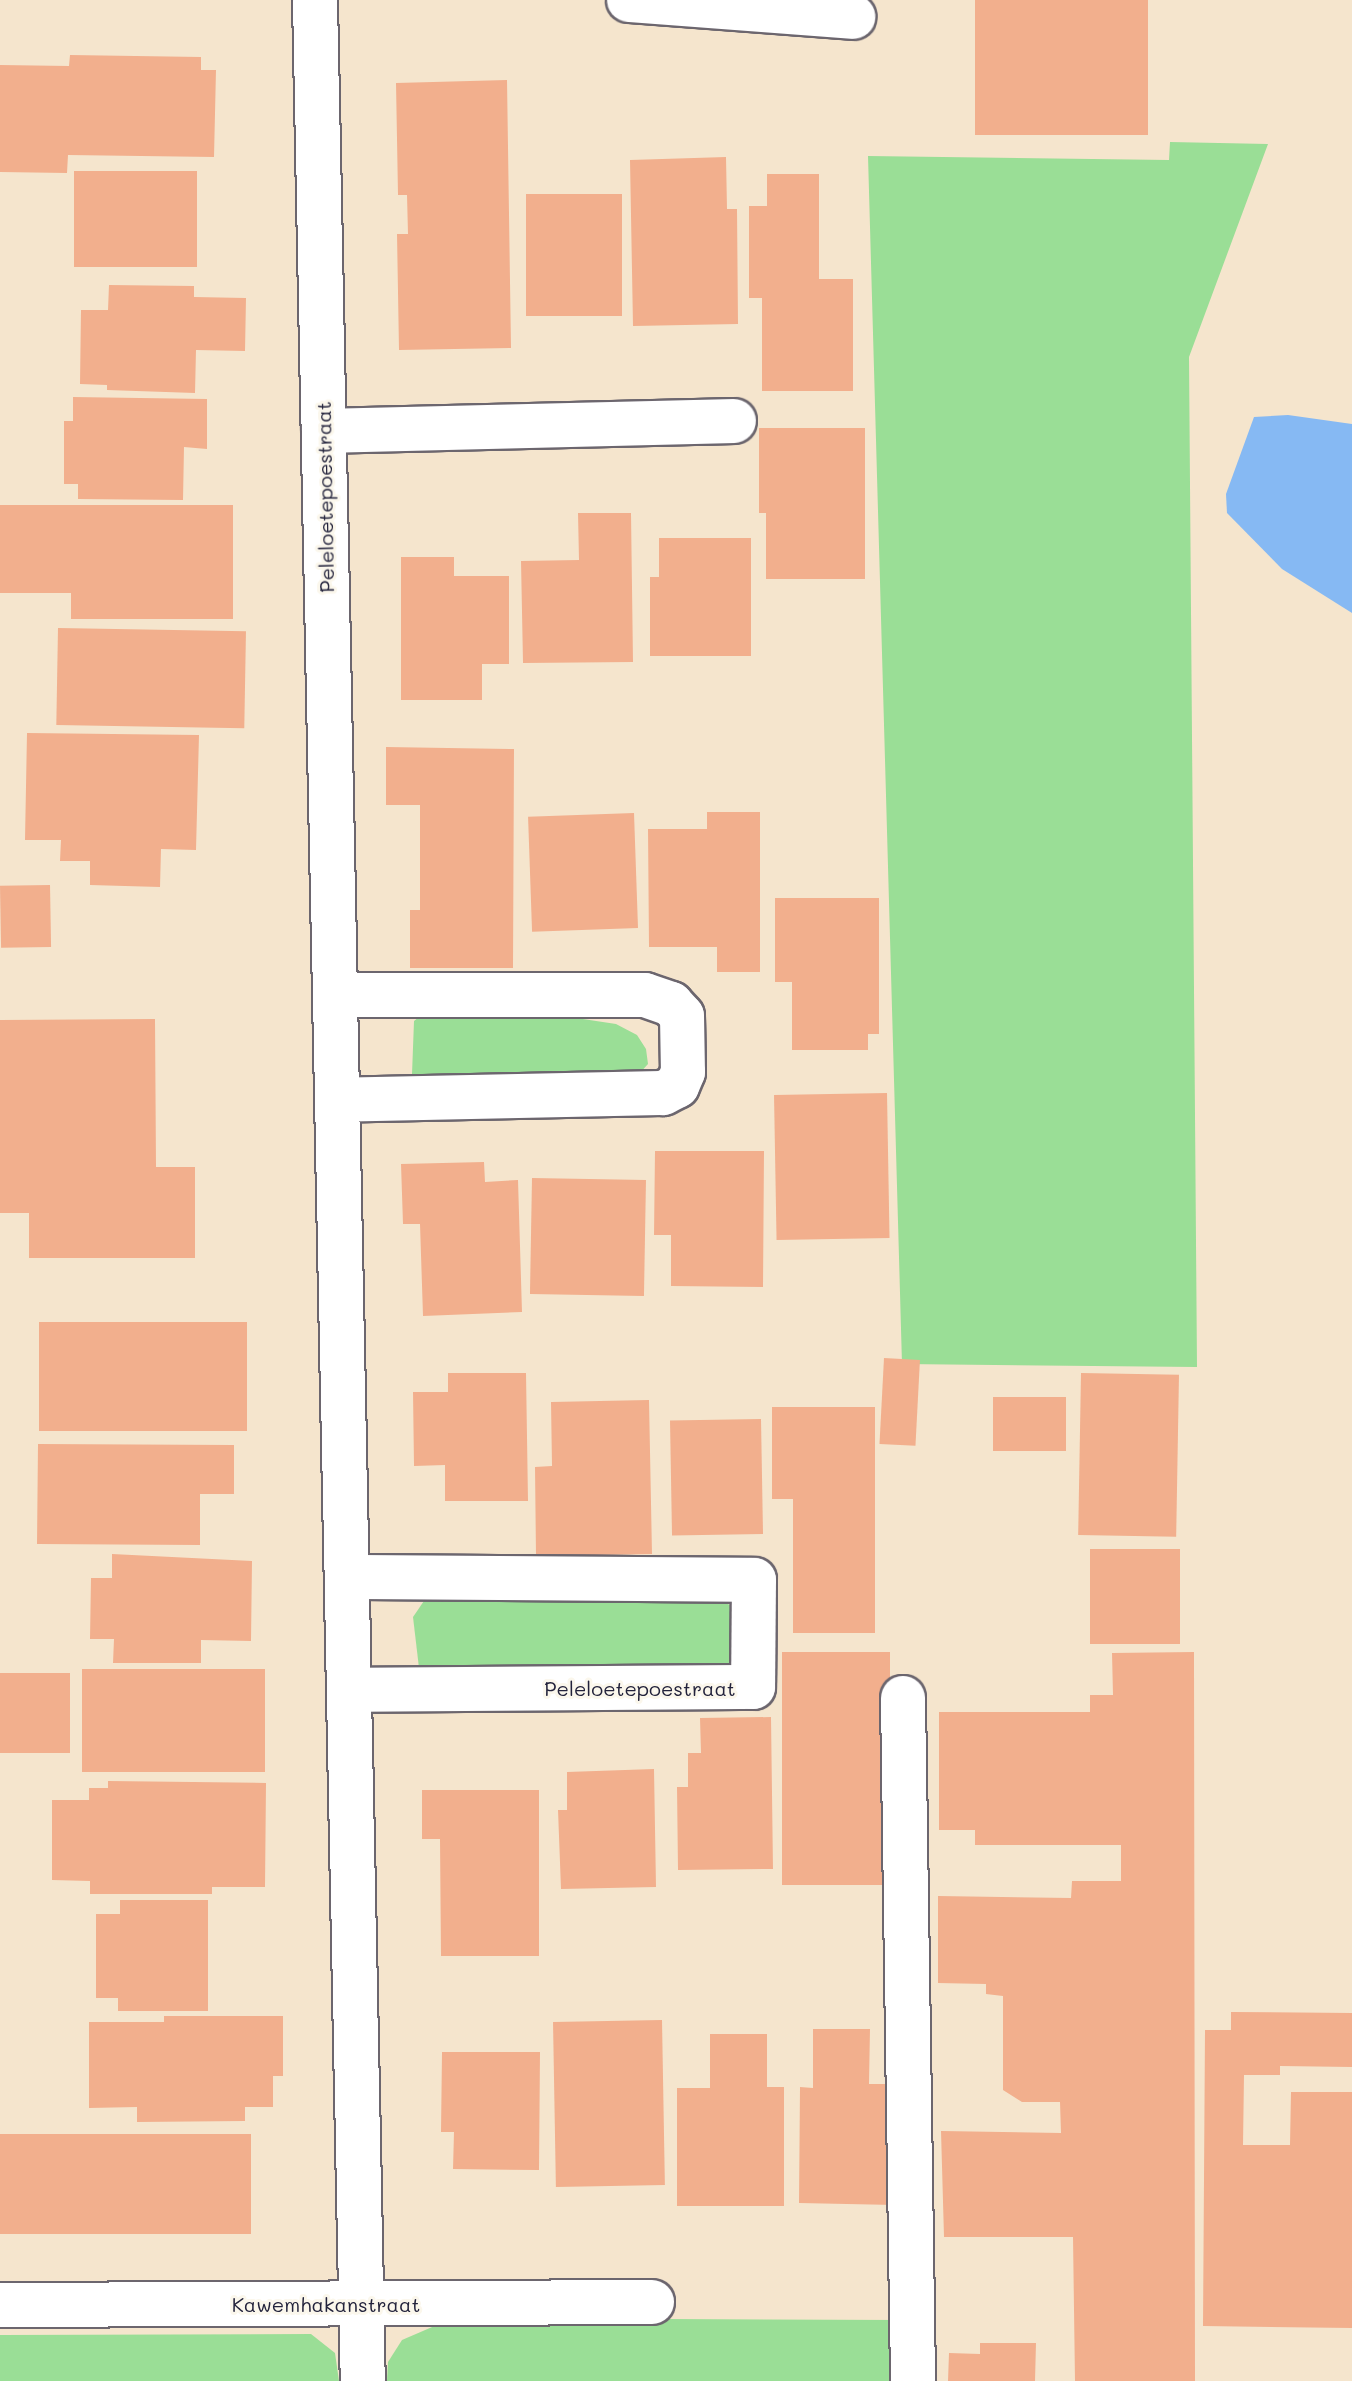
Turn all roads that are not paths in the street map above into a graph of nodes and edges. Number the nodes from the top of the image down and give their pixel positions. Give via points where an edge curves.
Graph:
1 (315, 0) edge
2 (629, 0) edge
3 (853, 17) dead end
4 (734, 421) dead end
5 (324, 431) junction
6 (336, 995) junction
7 (338, 1100) junction
8 (348, 1577) junction
9 (350, 1690) junction
10 (903, 1698) dead end
11 (652, 2302) dead end
12 (364, 2303) junction
13 (0, 2305) edge
14 (363, 2381) edge
15 (913, 2381) edge

1 - 5 street, Peleloetepoestraat
2 - 3 street
4 - 5 street
5 - 6 street, Peleloetepoestraat
6 - 7 street, Peleloetepoestraat
6 - 7 street via 645,995 671,1004 682,1016 683,1072 677,1086 663,1093
7 - 8 street, Peleloetepoestraat
8 - 9 street, Peleloetepoestraat
8 - 9 street, Peleloetepoestraat via 754,1580 753,1687
9 - 12 street, Peleloetepoestraat
10 - 15 street
11 - 12 street, Kawemhakanstraat
12 - 13 street, Kawemhakanstraat
12 - 14 street, Peleloetepoestraat

